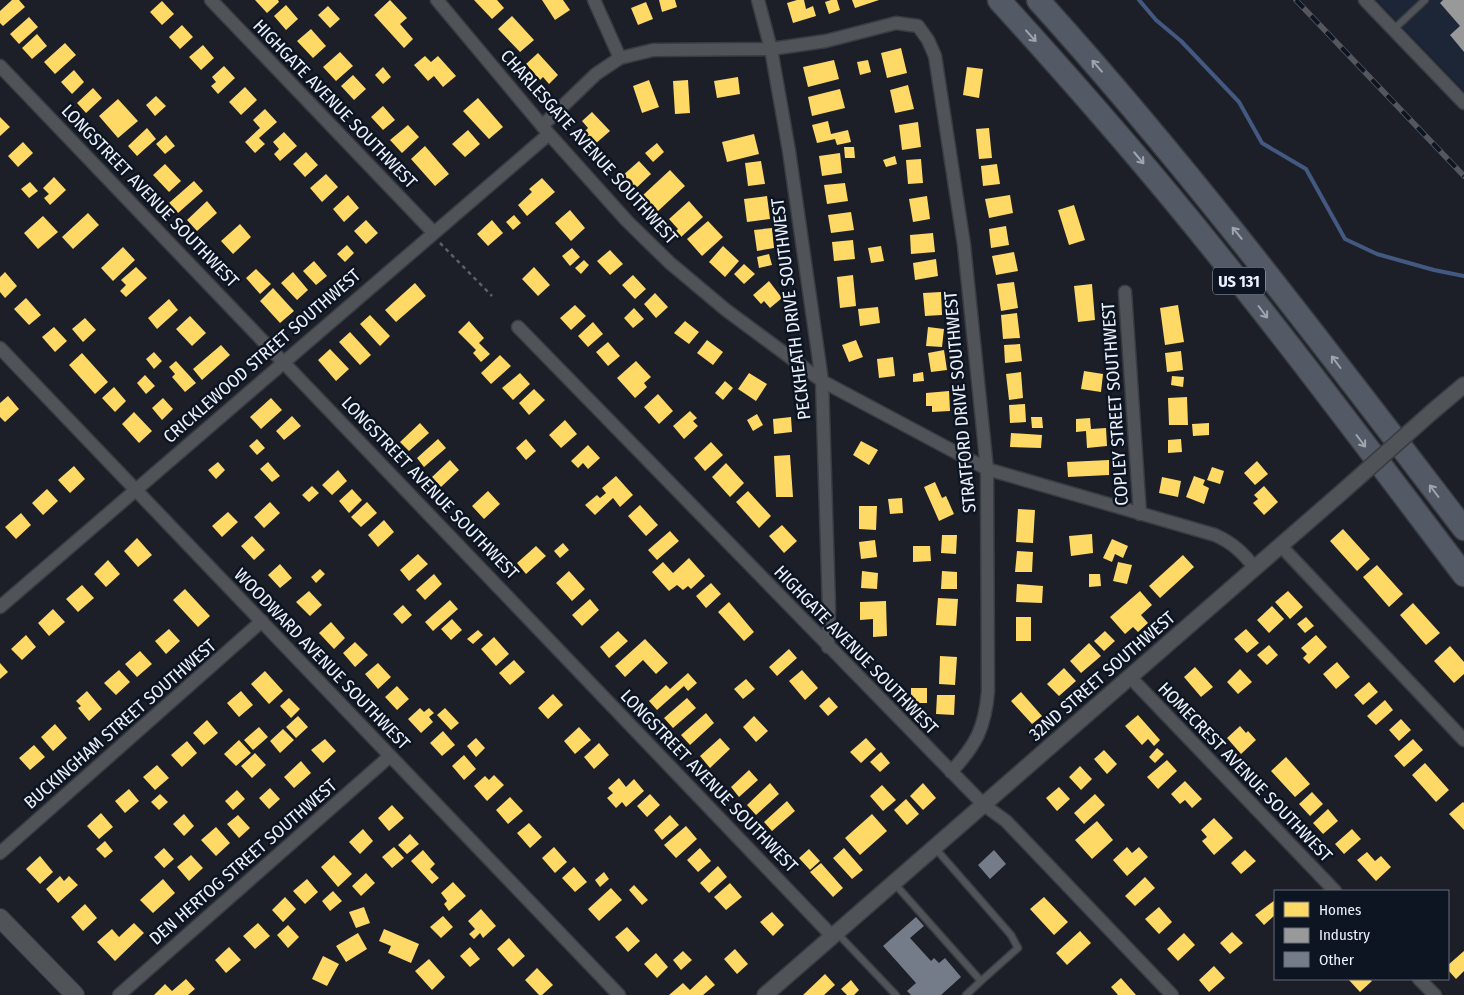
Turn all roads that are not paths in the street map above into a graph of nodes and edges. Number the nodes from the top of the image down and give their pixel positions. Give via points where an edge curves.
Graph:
1 (211, 0) edge
2 (437, 0) edge
3 (594, 0) edge
4 (758, 0) edge
5 (998, 0) edge
6 (1038, 0) edge
7 (1365, 0) edge
8 (1425, 0) edge
9 (918, 26) joint
10 (1393, 30) junction
11 (771, 49) junction
12 (620, 58) junction
13 (0, 66) edge
14 (1464, 103) edge
15 (546, 130) junction
16 (437, 238) junction
17 (1125, 292) dead end
18 (518, 327) dead end
19 (0, 348) edge
20 (284, 360) junction
21 (822, 381) junction
22 (1464, 385) edge
23 (987, 469) junction
24 (135, 489) junction
25 (1140, 514) junction
26 (1464, 530) edge
27 (1280, 545) junction
28 (1255, 568) junction
29 (1464, 575) edge
30 (0, 607) edge
31 (262, 622) junction
32 (828, 647) junction
33 (1130, 677) junction
34 (1464, 740) edge
35 (390, 756) junction
36 (951, 772) junction
37 (984, 805) junction
38 (935, 848) junction
39 (0, 853) edge
40 (894, 883) junction
41 (1334, 890) edge
42 (0, 918) edge
43 (835, 935) junction
44 (1420, 980) edge
45 (981, 982) junction
46 (75, 995) edge
47 (119, 995) edge
48 (619, 995) edge
49 (765, 995) edge
50 (896, 995) edge
51 (966, 995) edge
52 (1172, 995) edge
53 (1435, 995) edge

1 - 16 street, HIGHGATE AVENUE SOUTHWEST
2 - 15 street, CHARLESGATE AVENUE SOUTHWEST
3 - 12 street
4 - 11 street, PECKHEATH DRIVE SOUTHWEST
5 -> 29 highway, US 131 via 1064,71 1176,203
26 -> 6 highway, US 131 via 1247,245
7 - 10 street
8 - 10 lane
9 - 11 street, CRICKLEWOOD STREET SOUTHWEST via 896,23 826,41
9 - 23 street, STRATFORD DRIVE SOUTHWEST via 935,56 964,245
10 - 14 street
11 - 12 street, CRICKLEWOOD STREET SOUTHWEST via 653,50
11 - 21 street, PECKHEATH DRIVE SOUTHWEST via 802,231
12 - 15 street, CRICKLEWOOD STREET SOUTHWEST via 596,74
13 - 20 street, LONGSTREET AVENUE SOUTHWEST
15 - 16 street, CRICKLEWOOD STREET SOUTHWEST
15 - 21 street, CHARLESGATE AVENUE SOUTHWEST via 627,221 670,263 726,310
16 - 20 street, CRICKLEWOOD STREET SOUTHWEST
17 - 25 street, COPLEY STREET SOUTHWEST
18 - 32 street, HIGHGATE AVENUE SOUTHWEST
19 - 24 street, WOODWARD AVENUE SOUTHWEST
20 - 24 street, CRICKLEWOOD STREET SOUTHWEST
20 - 43 street, LONGSTREET AVENUE SOUTHWEST
21 - 23 street, CHARLESGATE AVENUE SOUTHWEST
21 - 32 street, PECKHEATH DRIVE SOUTHWEST
22 - 27 street, 32ND STREET SOUTHWEST, bridge
23 - 25 street, CHARLESGATE AVENUE SOUTHWEST
23 - 36 street, STRATFORD DRIVE SOUTHWEST via 986,716 968,754
24 - 30 street, CRICKLEWOOD STREET SOUTHWEST
24 - 31 street, WOODWARD AVENUE SOUTHWEST
25 - 28 street, CHARLESGATE AVENUE SOUTHWEST via 1228,540
27 - 28 street, 32ND STREET SOUTHWEST
27 - 34 street
28 - 33 street, 32ND STREET SOUTHWEST
31 - 35 street, WOODWARD AVENUE SOUTHWEST
31 - 39 street, BUCKINGHAM STREET SOUTHWEST
32 - 36 street, HIGHGATE AVENUE SOUTHWEST
33 - 37 street, 32ND STREET SOUTHWEST
33 - 41 street, HOMECREST AVENUE SOUTHWEST
35 - 47 street, DEN HERTOG STREET SOUTHWEST
35 - 48 street, WOODWARD AVENUE SOUTHWEST
36 - 37 street, HIGHGATE AVENUE SOUTHWEST
37 - 38 street, 32ND STREET SOUTHWEST
37 - 52 street, HIGHGATE AVENUE SOUTHWEST via 1006,821
38 - 40 street, 32ND STREET SOUTHWEST
38 - 45 lane via 1018,948
40 - 43 street, 32ND STREET SOUTHWEST
40 - 45 lane
42 - 46 main road
43 - 49 street, 32ND STREET SOUTHWEST
43 - 50 lane
44 - 53 street
45 - 51 lane

